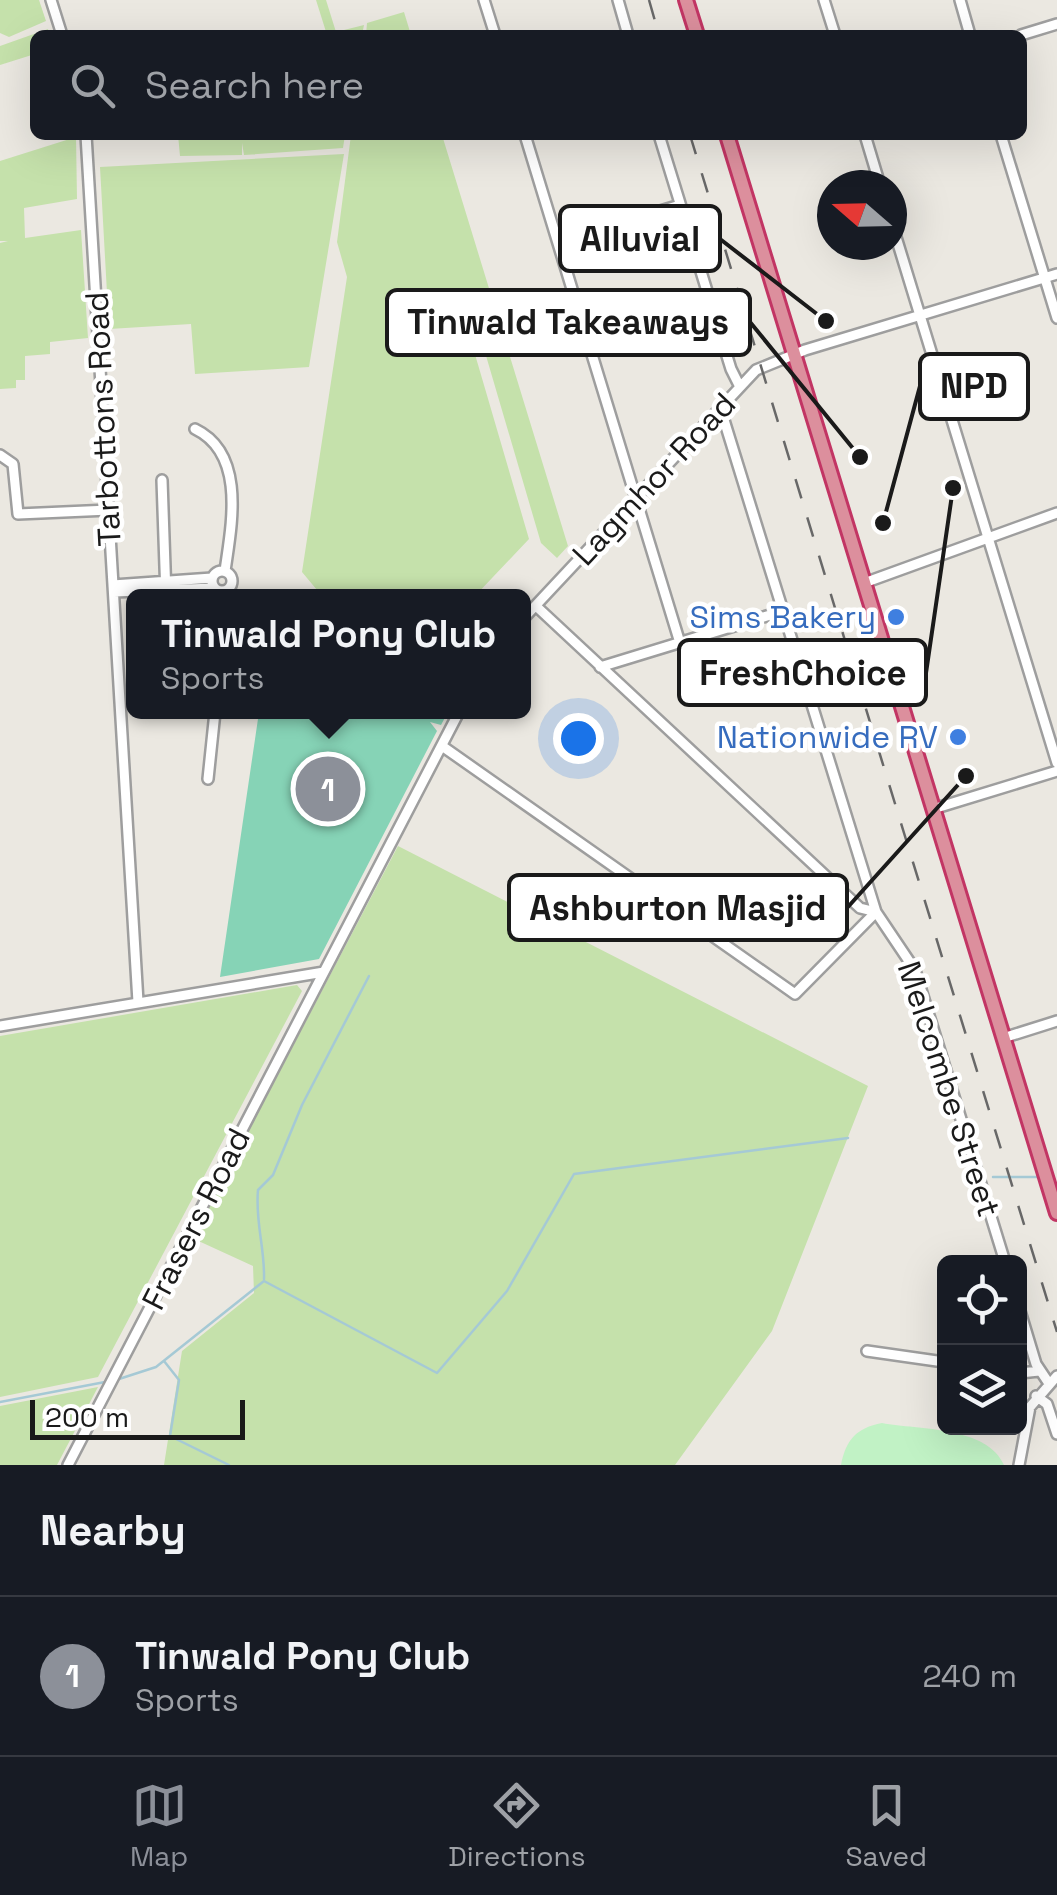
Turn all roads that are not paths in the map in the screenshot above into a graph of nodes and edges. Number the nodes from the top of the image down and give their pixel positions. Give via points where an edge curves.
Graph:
1 (51, 0) edge
2 (484, 0) edge
3 (618, 0) edge
4 (686, 0) edge
5 (824, 0) edge
6 (960, 0) edge
7 (1057, 24) edge
8 (60, 30) edge
9 (493, 30) edge
10 (627, 30) edge
11 (695, 30) edge
12 (833, 30) edge
13 (969, 30) edge
14 (1027, 33) edge
15 (86, 140) edge
16 (527, 140) edge
17 (660, 140) edge
18 (730, 140) edge
19 (866, 140) edge
20 (1003, 140) edge
21 (876, 170) edge
22 (680, 205) junction
23 (558, 242) junction
24 (903, 260) edge
25 (1057, 274) edge
26 (1045, 278) junction
27 (920, 316) junction
28 (1057, 318) edge
29 (794, 353) junction
30 (740, 386) junction
31 (720, 407) junction
32 (195, 430) dead end
33 (0, 455) edge
34 (162, 480) dead end
35 (636, 496) junction
36 (109, 510) junction
37 (1057, 513) edge
38 (988, 538) junction
39 (225, 572) junction
40 (864, 583) junction
41 (114, 589) junction
42 (167, 589) edge
43 (217, 589) edge
44 (536, 606) junction
45 (531, 611) edge
46 (784, 612) junction
47 (680, 643) junction
48 (600, 666) junction
49 (214, 719) edge
50 (456, 719) edge
51 (442, 746) junction
52 (1057, 763) edge
53 (1057, 771) edge
54 (208, 778) dead end
55 (933, 809) junction
56 (876, 912) junction
57 (324, 972) junction
58 (138, 1002) junction
59 (1057, 1021) edge
60 (0, 1026) edge
61 (1003, 1038) junction
62 (1057, 1212) edge
63 (1003, 1255) edge
64 (1027, 1332) edge
65 (867, 1351) dead end
66 (937, 1361) edge
67 (1040, 1371) junction
68 (1027, 1372) edge
69 (1052, 1379) edge
70 (1036, 1396) junction
71 (1057, 1434) edge
72 (68, 1465) edge
73 (1020, 1465) edge

1 - 8 street
2 - 9 street
3 - 10 street
4 - 11 highway
5 - 12 street
6 - 13 street
7 - 14 street
15 - 36 street, Tarbottons Road
16 - 23 street
17 - 22 street
18 - 29 highway
19 - 21 street
20 - 26 street
22 - 23 street
22 - 30 street
23 - 35 street
24 - 27 street
25 - 26 street, Lagmhor Road
26 - 27 street, Lagmhor Road
26 - 28 street
27 - 29 street, Lagmhor Road
27 - 38 street
29 - 30 street, Lagmhor Road via 761,367
29 - 40 highway
30 - 31 street, Lagmhor Road
31 - 35 street, Lagmhor Road
31 - 46 street, Melcombe Street
32 - 39 street via 212,441 231,485
33 - 36 street via 14,464 18,514
34 - 42 street
35 - 44 street, Lagmhor Road
35 - 47 street
36 - 41 street, Tarbottons Road
37 - 38 street
38 - 40 street
38 - 52 street
39 - 43 street
39 - 43 street via 232,583
40 - 55 highway
41 - 42 street
41 - 58 street, Tarbottons Road
42 - 43 street
44 - 45 street, Lagmhor Road
44 - 48 street
46 - 47 street
46 - 56 street, Melcombe Street
47 - 48 street
48 - 56 street via 860,908
49 - 54 street
50 - 51 street
51 - 56 street via 795,994
51 - 57 street
53 - 55 street
55 - 61 highway
56 - 63 street, Melcombe Street via 915,970
57 - 58 street
57 - 72 street, Frasers Road
58 - 60 street
59 - 61 street
61 - 62 highway
64 - 67 street
65 - 66 street
67 - 68 street
67 - 69 street
69 - 70 street
70 - 71 street via 1047,1404
70 - 73 street

